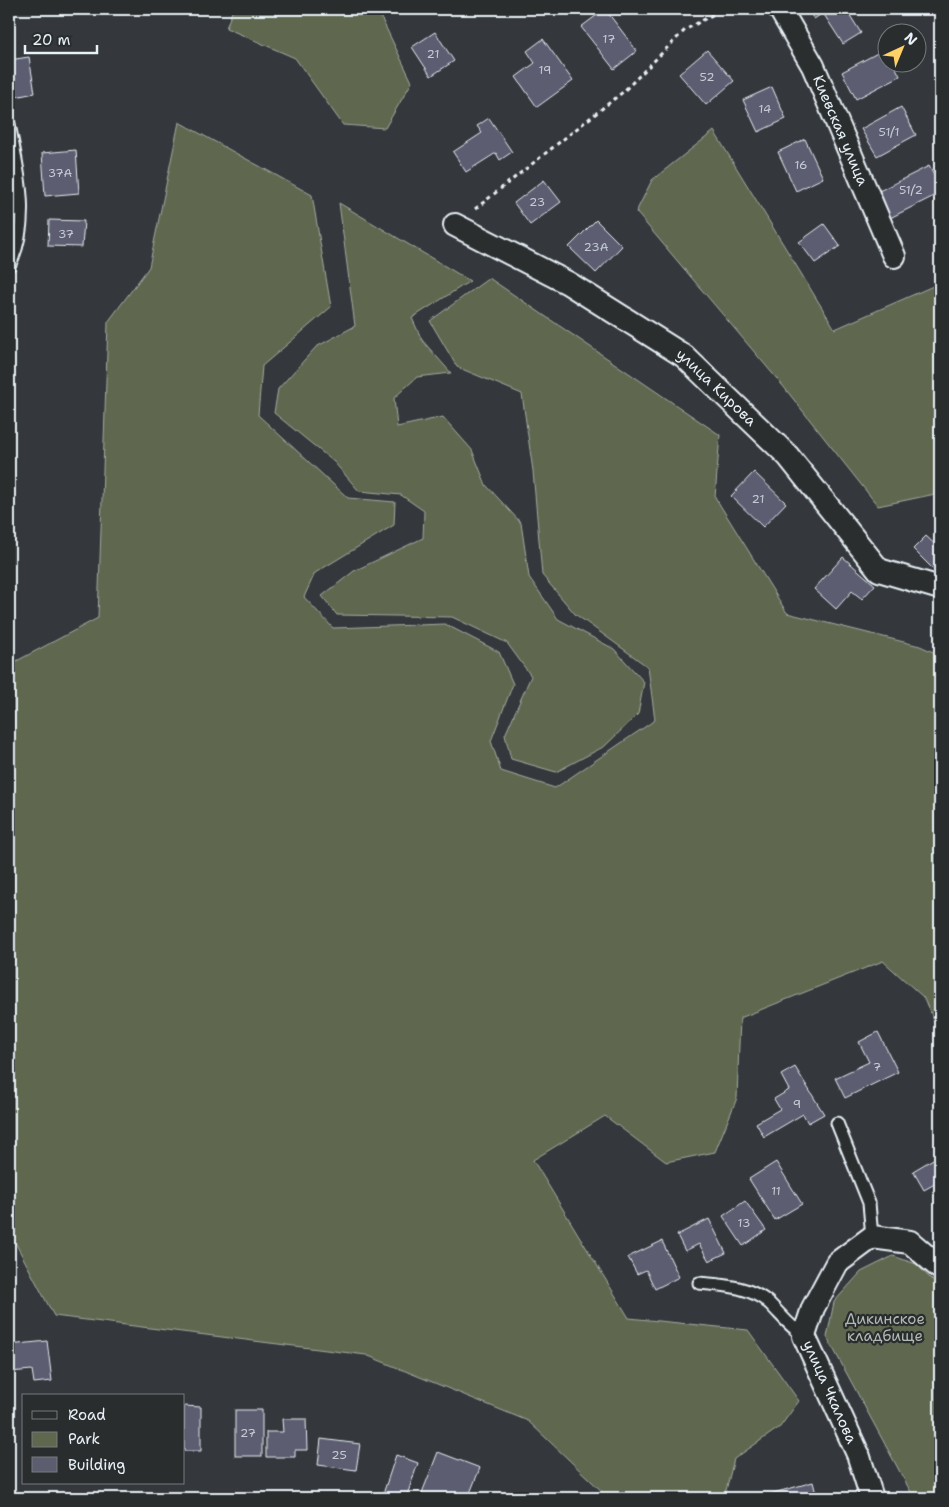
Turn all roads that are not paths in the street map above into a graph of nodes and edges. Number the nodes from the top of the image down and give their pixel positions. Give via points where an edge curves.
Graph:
1 (780, 9) edge
2 (9, 124) edge
3 (455, 225) road end
4 (894, 256) dead end
5 (9, 266) edge
6 (940, 588) edge
7 (837, 1123) dead end
8 (872, 1237) junction
9 (940, 1268) edge
10 (699, 1283) dead end
11 (804, 1336) junction
12 (872, 1498) edge

1 - 4 street, Киевская улица via 812,66
2 - 5 lane via 19,172 22,220
3 - 6 street, улица Кирова via 568,284 684,356 788,456 879,570
7 - 8 lane via 869,1203
8 - 9 street via 910,1242
8 - 11 street, улица Чкалова via 836,1263 813,1308
10 - 11 lane via 752,1292 769,1303 790,1327
11 - 12 street, улица Чкалова via 858,1454

